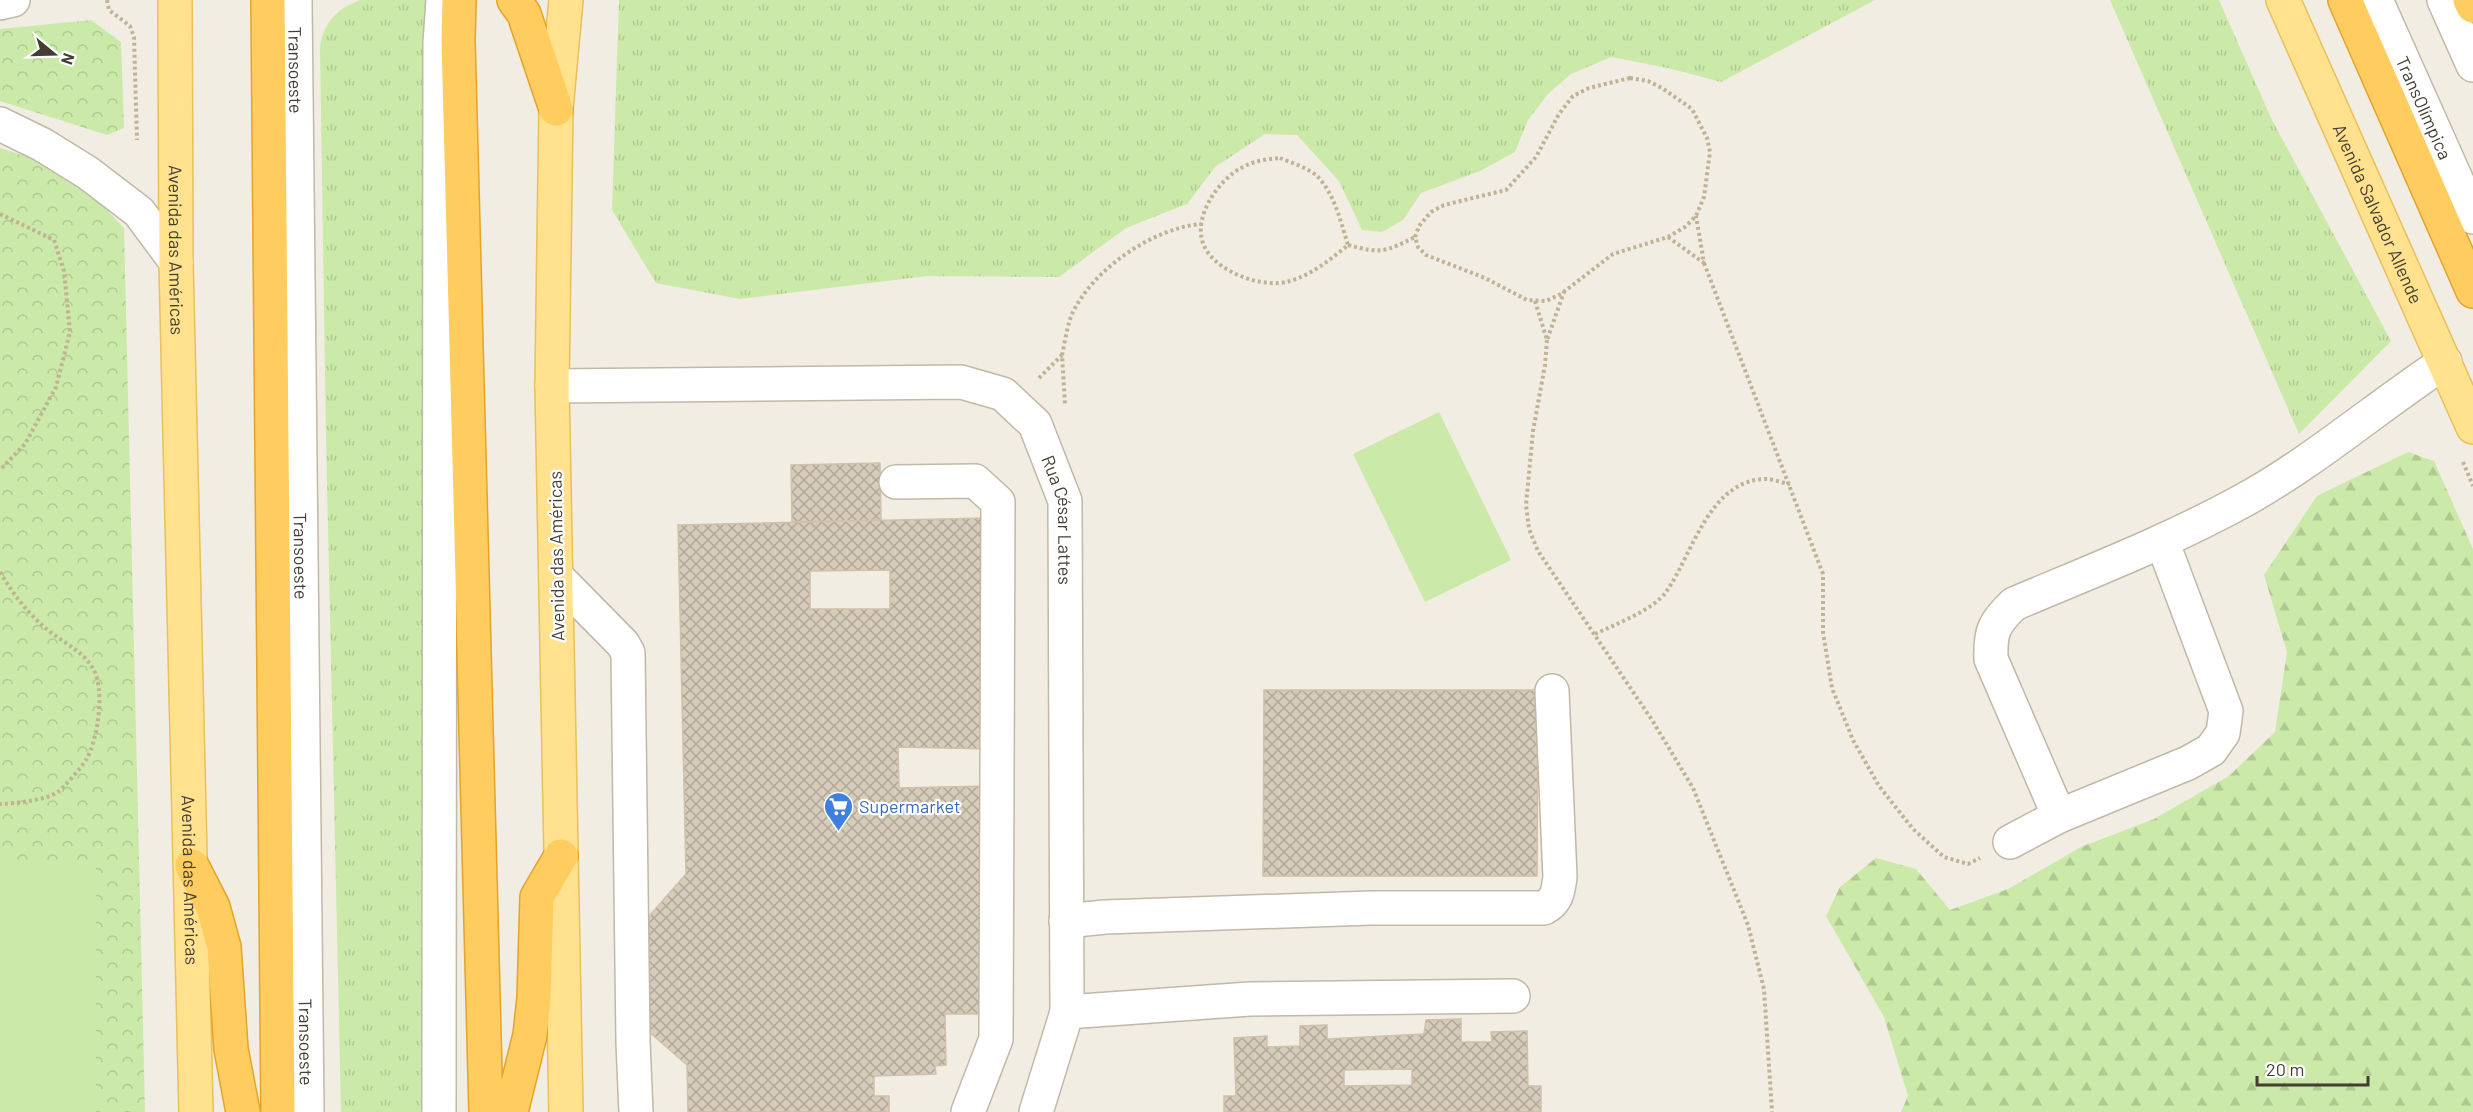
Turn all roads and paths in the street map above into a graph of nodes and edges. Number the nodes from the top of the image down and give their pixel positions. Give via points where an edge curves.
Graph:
1 (13, 0) edge
2 (175, 0) edge
3 (268, 0) edge
4 (295, 0) edge
5 (443, 0) edge
6 (459, 0) edge
7 (514, 0) edge
8 (566, 0) edge
9 (2283, 0) edge
10 (2346, 0) edge
11 (2376, 0) edge
12 (2444, 0) edge
13 (2470, 0) edge
14 (0, 3) edge
15 (2473, 6) edge
16 (2473, 65) edge
17 (556, 109) junction
18 (0, 124) edge
19 (0, 214) edge
20 (1696, 216) junction
21 (2473, 217) edge
22 (1201, 224) junction
23 (1415, 237) junction
24 (1668, 237) junction
25 (1348, 245) junction
26 (176, 262) junction
27 (1704, 263) junction
28 (1565, 291) junction
29 (2473, 291) edge
30 (1535, 301) junction
31 (1547, 340) junction
32 (1062, 355) junction
33 (2445, 362) junction
34 (1033, 384) dead end
35 (552, 386) junction
36 (1065, 411) dead end
37 (2473, 427) edge
38 (0, 470) edge
39 (896, 482) dead end
40 (1790, 484) junction
41 (2162, 541) junction
42 (0, 572) edge
43 (556, 576) junction
44 (1595, 634) junction
45 (1552, 691) dead end
46 (0, 804) edge
47 (2059, 816) junction
48 (2010, 842) joint
49 (561, 856) junction
50 (192, 866) junction
51 (1066, 921) junction
52 (1513, 996) dead end
53 (1067, 1012) junction
54 (196, 1112) edge
55 (243, 1112) edge
56 (278, 1112) edge
57 (307, 1112) edge
58 (439, 1112) edge
59 (486, 1112) edge
60 (511, 1112) edge
61 (566, 1112) edge
62 (636, 1112) edge
63 (968, 1112) edge
64 (1036, 1112) edge
65 (1772, 1112) edge

1 - 14 street
2 - 26 main road, Avenida das Américas
3 - 56 highway
4 - 57 street, Transoeste
5 - 58 street
6 - 59 highway
7 - 17 highway via 524,14
8 - 17 main road, Avenida das Américas
9 - 33 main road, Avenida Salvador Allende
10 - 29 highway
11 - 21 street, TransOlímpica
12 - 16 street
13 - 15 highway
17 - 35 main road, Avenida das Américas
18 - 26 street via 88,172 140,212
19 - 38 path via 54,240 64,271 70,332 56,387 25,444
20 - 23 path via 1704,197 1710,152 1701,122 1676,96 1648,81 1630,78 1573,96 1536,157 1506,190 1444,205 1431,212
20 - 24 path
20 - 27 path
22 - 25 path via 1202,242 1232,275 1279,284 1309,273
22 - 25 path via 1220,184 1241,168 1260,160 1280,158 1317,177 1337,210
22 - 32 path via 1181,226 1156,236 1112,264 1072,314
23 - 25 path via 1379,252
23 - 30 path via 1426,255
24 - 27 path
24 - 28 path via 1613,254
26 - 50 main road, Avenida das Américas
27 - 40 path
28 - 30 path via 1546,302
28 - 31 path
30 - 31 path
31 - 44 path via 1533,432 1526,506 1529,529 1538,551
32 - 34 path
32 - 36 path
33 - 37 main road, Avenida Salvador Allende
33 - 41 street via 2247,498
35 - 43 main road, Avenida das Américas
35 - 51 street, Rua César Lattes via 961,382 1003,394 1035,424 1065,501
39 - 63 street via 975,482 998,502 996,1039
40 - 44 path via 1768,479 1748,482 1724,496 1703,523 1665,594 1644,610
40 - 48 path via 1823,574 1823,633 1832,688 1853,740 1879,786 1913,829 1944,857 1968,864
41 - 47 street via 2226,711 2223,733 2211,750 2188,763
41 - 47 street via 2014,604 1998,619 1990,638 1991,659
42 - 46 path via 42,626 93,667 100,693 97,728 86,760 58,792 24,803
43 - 49 main road, Avenida das Américas
43 - 62 street via 628,653
44 - 65 path via 1693,788 1748,925 1764,989
45 - 51 street via 1560,877 1553,903 1544,908 1371,908
47 - 48 street
49 - 60 highway via 537,897 530,1035
49 - 61 main road, Avenida das Américas
50 - 54 main road, Avenida das Américas
50 - 55 highway via 213,907 224,947 231,1049
51 - 53 street, Rua César Lattes
52 - 53 street via 1250,999
53 - 64 street, Rua César Lattes

